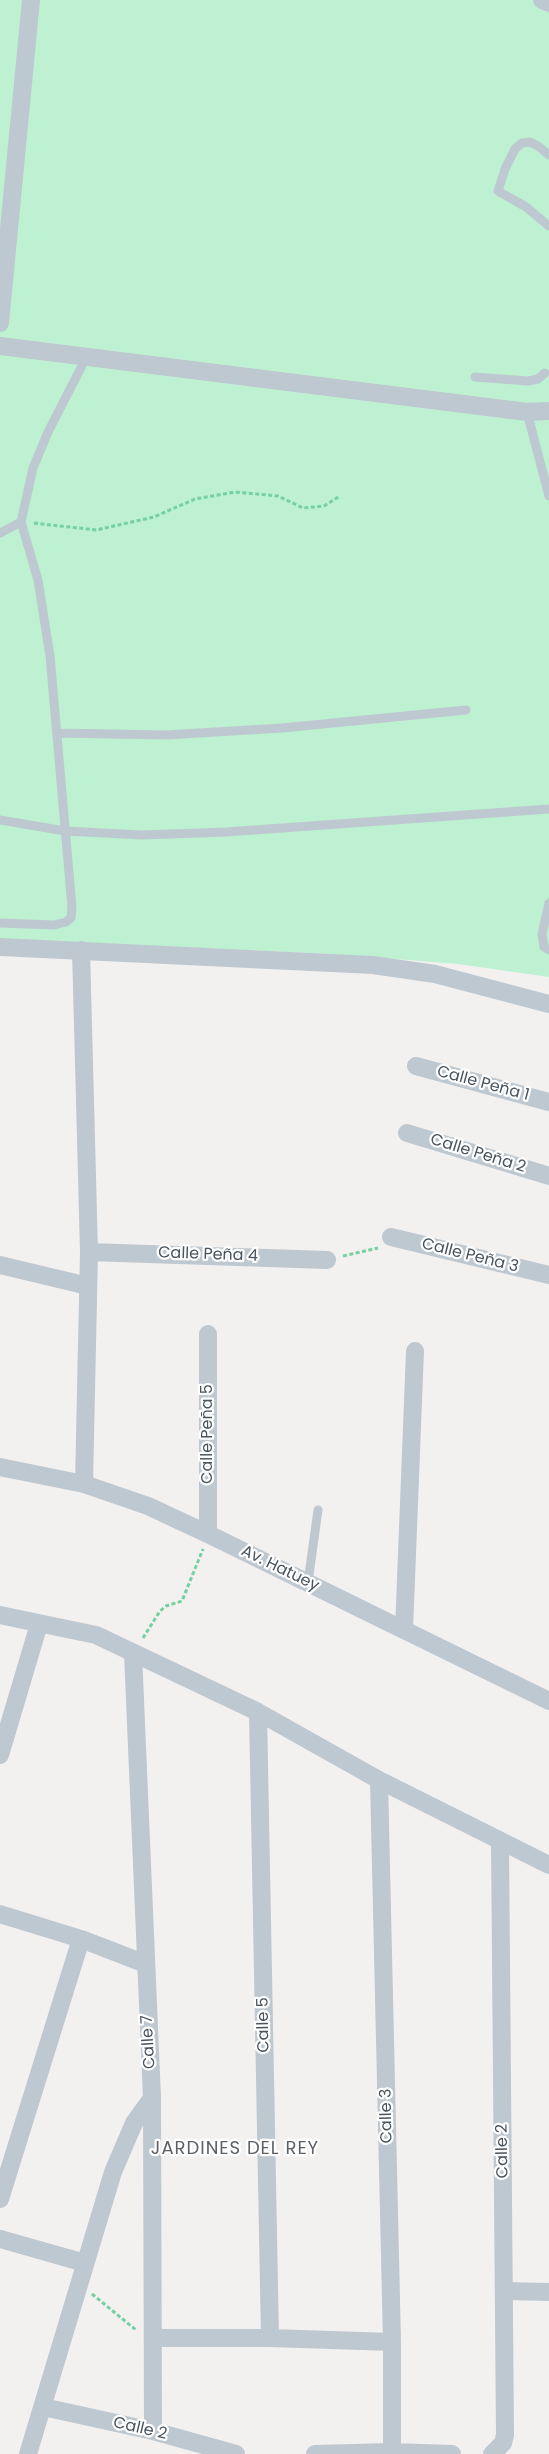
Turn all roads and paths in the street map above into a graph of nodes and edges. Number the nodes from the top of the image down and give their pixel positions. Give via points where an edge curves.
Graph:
1 (31, 0) edge
2 (542, 0) edge
3 (549, 2) edge
4 (549, 155) edge
5 (549, 226) edge
6 (0, 323) edge
7 (0, 346) edge
8 (87, 356) junction
9 (545, 373) dead end
10 (475, 377) dead end
11 (549, 410) edge
12 (527, 412) junction
13 (340, 496) dead end
14 (549, 496) edge
15 (20, 522) junction
16 (0, 533) edge
17 (466, 710) dead end
18 (57, 733) junction
19 (549, 808) edge
20 (0, 820) edge
21 (65, 831) junction
22 (548, 907) edge
23 (0, 923) edge
24 (0, 947) edge
25 (81, 950) junction
26 (549, 950) edge
27 (549, 1004) edge
28 (416, 1066) dead end
29 (549, 1102) edge
30 (406, 1133) dead end
31 (549, 1176) edge
32 (391, 1237) joint
33 (89, 1252) junction
34 (327, 1260) joint
35 (0, 1265) edge
36 (549, 1275) edge
37 (88, 1286) junction
38 (208, 1334) dead end
39 (415, 1351) dead end
40 (0, 1467) edge
41 (84, 1484) junction
42 (318, 1510) dead end
43 (208, 1534) junction
44 (308, 1582) junction
45 (0, 1615) edge
46 (38, 1624) junction
47 (404, 1630) junction
48 (133, 1654) junction
49 (549, 1701) edge
50 (258, 1712) junction
51 (0, 1755) edge
52 (379, 1780) junction
53 (500, 1842) junction
54 (549, 1865) edge
55 (0, 1914) edge
56 (80, 1939) junction
57 (146, 1964) junction
58 (152, 2098) junction
59 (0, 2199) edge
60 (0, 2239) edge
61 (85, 2263) junction
62 (80, 2281) junction
63 (505, 2291) junction
64 (549, 2292) edge
65 (270, 2338) junction
66 (392, 2342) junction
67 (153, 2343) junction
68 (43, 2407) junction
69 (153, 2431) junction
70 (392, 2452) junction
71 (28, 2454) edge
72 (236, 2454) edge
73 (315, 2454) edge
74 (452, 2454) edge
75 (492, 2454) edge

1 - 6 street
2 - 3 street
4 - 5 lane via 530,142 522,143 514,149 498,192 526,207
7 - 8 street
8 - 12 street
8 - 15 lane via 33,468
9 - 10 lane via 528,381
11 - 12 street
12 - 14 lane
13 - 15 path via 324,506 303,508 278,496 235,492 194,499 154,517 96,530
15 - 16 lane
15 - 18 lane via 38,580 50,656
17 - 18 lane via 282,728 166,735
18 - 21 lane
19 - 21 lane via 226,832 142,835
20 - 21 lane
21 - 23 lane via 71,918 54,925
22 - 26 lane via 542,934 544,947
24 - 25 street
25 - 27 street via 372,965 434,974
25 - 33 street
28 - 29 street, Calle Peña 1
30 - 31 street, Calle Peña 2
32 - 34 path via 387,1245
32 - 36 street, Calle Peña 3
33 - 34 street, Calle Peña 4
33 - 37 street
35 - 37 street
37 - 41 street
38 - 43 street, Calle Peña 5
39 - 47 street
40 - 41 street, Av. Hatuey
41 - 43 street, Av. Hatuey via 148,1506
42 - 44 lane
43 - 44 street, Av. Hatuey
43 - 48 path via 182,1601 160,1611
44 - 47 street, Av. Hatuey
45 - 46 street
46 - 48 street via 96,1635
46 - 51 street
47 - 49 street, Av. Hatuey
48 - 50 street
48 - 57 street, Calle 7
50 - 52 street
50 - 65 street, Calle 5
52 - 53 street
52 - 66 street, Calle 3
53 - 54 street
53 - 63 street, Calle 2
55 - 56 street
56 - 57 street
56 - 59 street
57 - 58 street, Calle 7
58 - 61 street via 134,2123 113,2172
58 - 67 street, Calle 7
60 - 61 street
61 - 62 street
62 - 67 path via 96,2298
62 - 68 street
63 - 64 street
63 - 75 street, Calle 2 via 505,2435 503,2443
65 - 66 street
65 - 67 street
66 - 70 street, Calle 3
67 - 69 street, Calle 7
68 - 69 street, Calle 2
68 - 71 street
69 - 72 street, Calle 2
70 - 73 street
70 - 74 street

